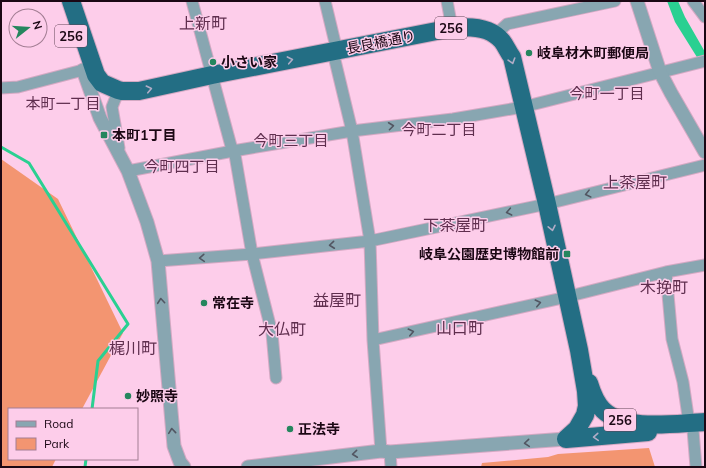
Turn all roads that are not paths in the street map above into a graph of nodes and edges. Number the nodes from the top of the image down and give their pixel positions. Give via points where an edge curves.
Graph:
1 (60, 1) edge
2 (71, 1) edge
3 (192, 1) edge
4 (325, 1) edge
5 (447, 1) edge
6 (615, 1) edge
7 (637, 1) edge
8 (693, 1) edge
9 (705, 17) edge
10 (452, 28) junction
11 (496, 34) junction
12 (335, 51) junction
13 (705, 61) edge
14 (88, 69) junction
15 (660, 72) junction
16 (212, 75) junction
17 (1, 88) edge
18 (126, 91) junction
19 (524, 107) junction
20 (352, 131) junction
21 (233, 151) junction
22 (705, 152) edge
23 (120, 155) junction
24 (705, 165) edge
25 (128, 171) junction
26 (547, 204) junction
27 (370, 241) junction
28 (252, 254) junction
29 (158, 261) junction
30 (705, 265) edge
31 (666, 272) junction
32 (566, 296) junction
33 (373, 340) junction
34 (579, 350) junction
35 (276, 378) dead end
36 (698, 426) edge
37 (566, 439) junction
38 (385, 452) junction
39 (274, 465) edge
40 (184, 467) edge
41 (248, 467) edge
42 (391, 467) edge
43 (696, 467) edge

1 - 14 highway, 長良橋通り / 256
2 - 14 highway, 長良橋通り / 256
3 - 16 street
4 - 12 street
5 - 10 street
6 - 11 street via 506,24
7 - 15 street
8 - 9 street
10 - 11 highway, 長良橋通り / 256 via 470,26
10 - 12 highway, 長良橋通り / 256
11 -> 19 highway, 256 via 512,57
16 -> 12 highway, 長良橋通り / 256
12 - 20 street
13 - 15 street
14 - 17 street via 18,87
14 - 18 highway, 長良橋通り / 256 via 102,83
14 - 23 street via 100,118
15 - 19 street
15 - 22 street
18 -> 16 highway, 長良橋通り / 256 via 139,91
16 - 21 street
18 - 23 street via 116,97 112,107
20 -> 19 street via 453,119
19 - 26 highway, 256
20 - 21 street
20 - 27 street
21 - 25 street
21 - 28 street
23 - 25 street
24 -> 26 street
25 - 29 street
26 -> 27 street
26 -> 32 highway, 256
27 -> 28 street
27 - 33 street
28 -> 29 street
28 - 35 street via 272,332
40 -> 29 street via 174,446
30 - 31 street
31 - 32 street
31 - 36 street via 672,339
33 -> 32 street
32 - 34 highway, 256
33 - 38 street
34 - 36 highway, 256 via 591,391 604,411 622,421 634,423
34 - 37 highway, 256 via 587,406 577,429
36 -> 37 highway, 256
36 - 43 street
37 -> 38 street
38 -> 39 street
38 - 42 street
39 - 41 street

